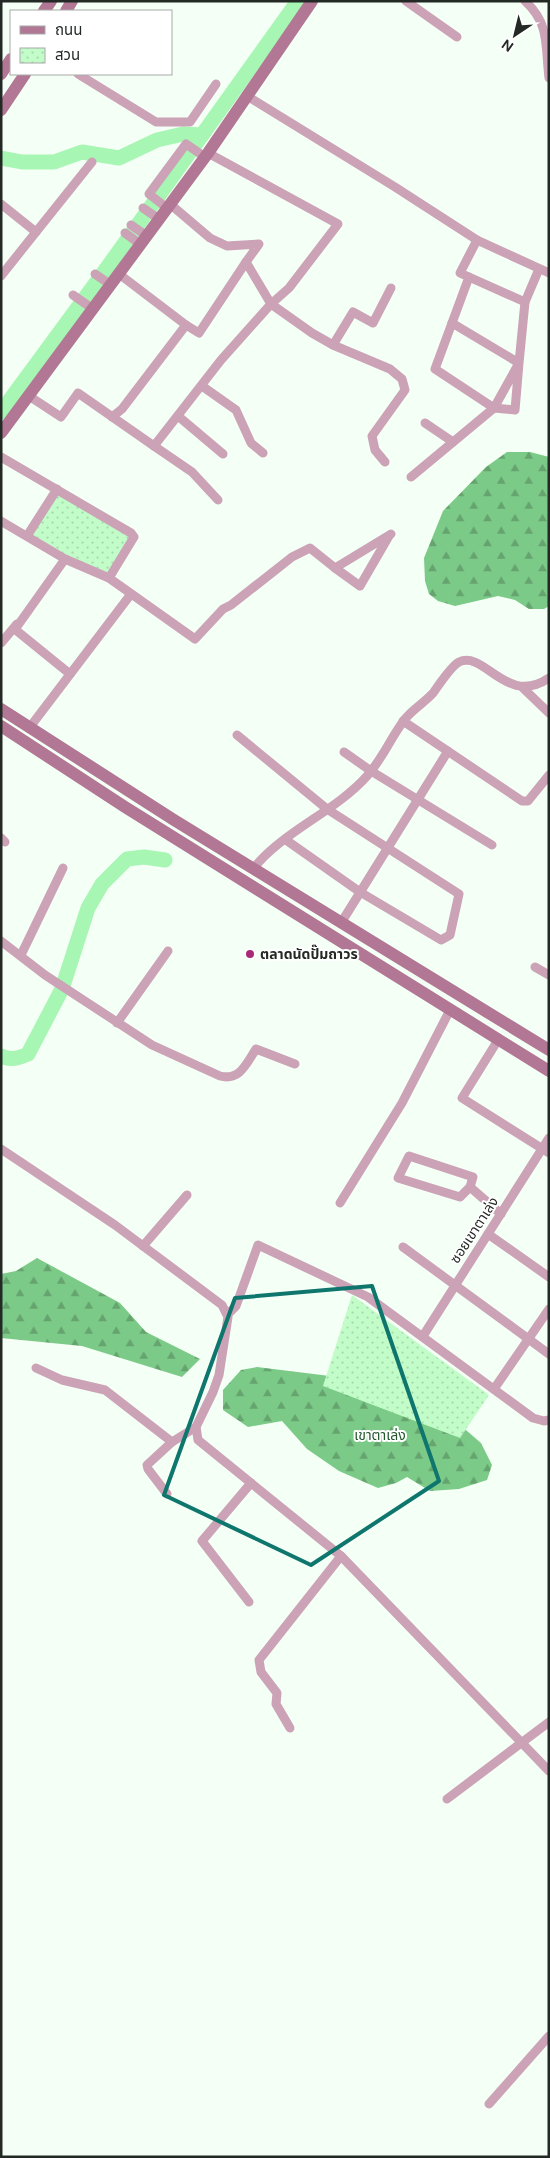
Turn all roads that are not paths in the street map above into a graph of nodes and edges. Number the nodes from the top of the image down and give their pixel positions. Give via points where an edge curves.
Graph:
1 (312, 1) edge
2 (406, 1) edge
3 (525, 1) edge
4 (457, 37) dead end
5 (10, 60) edge
6 (1, 74) edge
7 (24, 75) edge
8 (80, 75) edge
9 (549, 78) edge
10 (216, 84) dead end
11 (248, 96) junction
12 (1, 110) edge
13 (205, 155) junction
14 (92, 162) dead end
15 (1, 204) edge
16 (168, 206) junction
17 (143, 208) dead end
18 (159, 219) junction
19 (131, 225) dead end
20 (36, 232) junction
21 (125, 233) dead end
22 (143, 240) junction
23 (477, 240) junction
24 (246, 262) junction
25 (539, 268) junction
26 (549, 273) edge
27 (95, 274) dead end
28 (119, 274) junction
29 (1, 276) edge
30 (469, 277) junction
31 (111, 285) junction
32 (391, 288) dead end
33 (73, 295) dead end
34 (525, 302) junction
35 (271, 304) junction
36 (90, 307) junction
37 (452, 323) junction
38 (186, 325) junction
39 (333, 344) junction
40 (519, 363) junction
41 (202, 386) junction
42 (28, 396) junction
43 (494, 408) junction
44 (178, 416) junction
45 (112, 417) junction
46 (425, 423) dead end
47 (1, 433) edge
48 (452, 442) junction
49 (154, 446) junction
50 (263, 453) dead end
51 (223, 454) dead end
52 (1, 457) edge
53 (385, 462) dead end
54 (411, 477) dead end
55 (57, 489) junction
56 (218, 500) dead end
57 (1, 521) edge
58 (27, 536) junction
59 (65, 559) junction
60 (335, 568) junction
61 (109, 578) junction
62 (131, 594) junction
63 (17, 624) junction
64 (1, 643) edge
65 (70, 674) junction
66 (549, 678) edge
67 (523, 688) junction
68 (1, 709) edge
69 (549, 713) edge
70 (404, 721) junction
71 (1, 726) edge
72 (30, 728) junction
73 (238, 735) dead end
74 (448, 751) junction
75 (344, 752) dead end
76 (371, 771) junction
77 (549, 775) edge
78 (417, 800) junction
79 (327, 809) junction
80 (286, 840) junction
81 (492, 845) dead end
82 (388, 847) junction
83 (63, 868) dead end
84 (253, 869) junction
85 (360, 892) junction
86 (341, 923) junction
87 (2, 942) edge
88 (168, 951) dead end
89 (21, 955) junction
90 (535, 967) dead end
91 (549, 975) edge
92 (450, 1010) junction
93 (117, 1023) junction
94 (498, 1040) junction
95 (549, 1050) edge
96 (295, 1064) dead end
97 (549, 1071) edge
98 (549, 1138) edge
99 (1, 1149) edge
100 (545, 1151) edge
101 (470, 1187) junction
102 (187, 1195) dead end
103 (340, 1203) dead end
104 (500, 1214) junction
105 (488, 1234) junction
106 (143, 1246) junction
107 (403, 1247) dead end
108 (549, 1277) edge
109 (455, 1286) junction
110 (549, 1309) edge
111 (228, 1314) junction
112 (423, 1336) junction
113 (528, 1339) junction
114 (549, 1354) edge
115 (36, 1368) dead end
116 (494, 1389) junction
117 (549, 1420) edge
118 (196, 1427) junction
119 (172, 1442) junction
120 (251, 1483) junction
121 (167, 1494) dead end
122 (341, 1556) junction
123 (249, 1602) dead end
124 (549, 1722) edge
125 (290, 1728) dead end
126 (521, 1742) junction
127 (549, 1771) edge
128 (447, 1799) dead end
129 (549, 2036) edge
130 (489, 2104) dead end

1 - 11 main road
2 - 4 street
3 - 9 street via 534,7 548,28
5 - 6 main road
7 - 12 main road
8 - 10 street via 156,122 190,122
11 - 13 main road
11 - 23 street
13 - 16 main road
13 - 16 street via 186,144 149,194
13 - 35 street via 338,224 289,288
14 - 20 street
15 - 20 street
16 - 18 main road
16 - 24 street via 210,238 228,246 259,244
17 - 18 street
18 - 22 main road
19 - 22 street
20 - 29 street
21 - 22 street
22 - 28 main road
23 - 25 street
23 - 30 street via 460,273
24 - 35 street
24 - 38 street via 199,333
25 - 26 street
25 - 34 street
27 - 31 street
28 - 31 main road
28 - 38 street
30 - 34 street
30 - 37 street
31 - 36 main road
32 - 39 street via 373,324 353,312
33 - 36 street
34 - 40 street
35 - 39 street
35 - 41 street
36 - 42 main road
37 - 40 street
37 - 43 street via 436,369
38 - 45 street via 122,409
39 - 53 street via 390,369 404,382 405,390 372,436 373,446
40 - 43 street
40 - 43 street via 515,410
41 - 44 street
41 - 50 street via 236,410 251,443
42 - 45 street via 61,418 78,393
42 - 47 main road
43 - 48 street
44 - 49 street
44 - 51 street
45 - 49 street
46 - 48 street
48 - 54 street
49 - 56 street via 192,472
52 - 55 street
55 - 58 street
55 - 61 street via 131,533 134,538
57 - 58 street
58 - 59 street
59 - 61 street
59 - 63 street
60 - 60 street via 360,586 391,534 359,553
60 - 62 street via 310,548 292,557 223,609 195,639
61 - 62 street
62 - 65 street
63 - 64 street
63 - 65 street via 17,631
65 - 72 street
66 - 67 street
67 - 69 street
67 - 70 street via 470,660 460,661
68 - 72 main road
70 - 74 street
70 - 76 street
71 - 92 main road via 132,812
72 - 84 main road
73 - 79 street
74 - 77 street via 522,801 528,800
74 - 78 street
75 - 76 street
76 - 78 street
76 - 79 street
78 - 81 street
78 - 82 street
79 - 80 street
79 - 82 street
80 - 84 street
80 - 85 street
82 - 85 street
82 - 85 street via 459,894 450,936 441,940
83 - 89 street
84 - 86 main road
85 - 86 street
86 - 95 main road
87 - 89 street
88 - 93 street
89 - 93 street
90 - 91 street
92 - 94 main road
92 - 103 street via 402,1103
93 - 96 street via 152,1045 227,1078 236,1075 256,1049
94 - 97 main road
94 - 100 street via 462,1098
98 - 100 street, ซอยเขาตาเล่ง
99 - 106 street
100 - 104 street, ซอยเขาตาเล่ง
101 - 101 street via 474,1177 409,1156 398,1178 460,1197
101 - 104 street
102 - 106 street
104 - 105 street, ซอยเขาตาเล่ง
105 - 108 street
105 - 109 street, ซอยเขาตาเล่ง
106 - 111 street via 214,1298
107 - 109 street
109 - 112 street, ซอยเขาตาเล่ง
109 - 113 street
110 - 113 street
111 - 112 street via 236,1306 258,1245 355,1290
111 - 118 street via 219,1375
112 - 116 street
113 - 114 street
113 - 116 street
115 - 119 street via 62,1380 105,1390
116 - 117 street via 533,1418
118 - 119 street
118 - 120 street via 198,1440
119 - 121 street via 147,1464
120 - 122 street
120 - 123 street via 202,1541
122 - 125 street via 260,1660 261,1672 277,1693 276,1704
122 - 126 street
124 - 126 street
126 - 127 street
126 - 128 street
129 - 130 street

